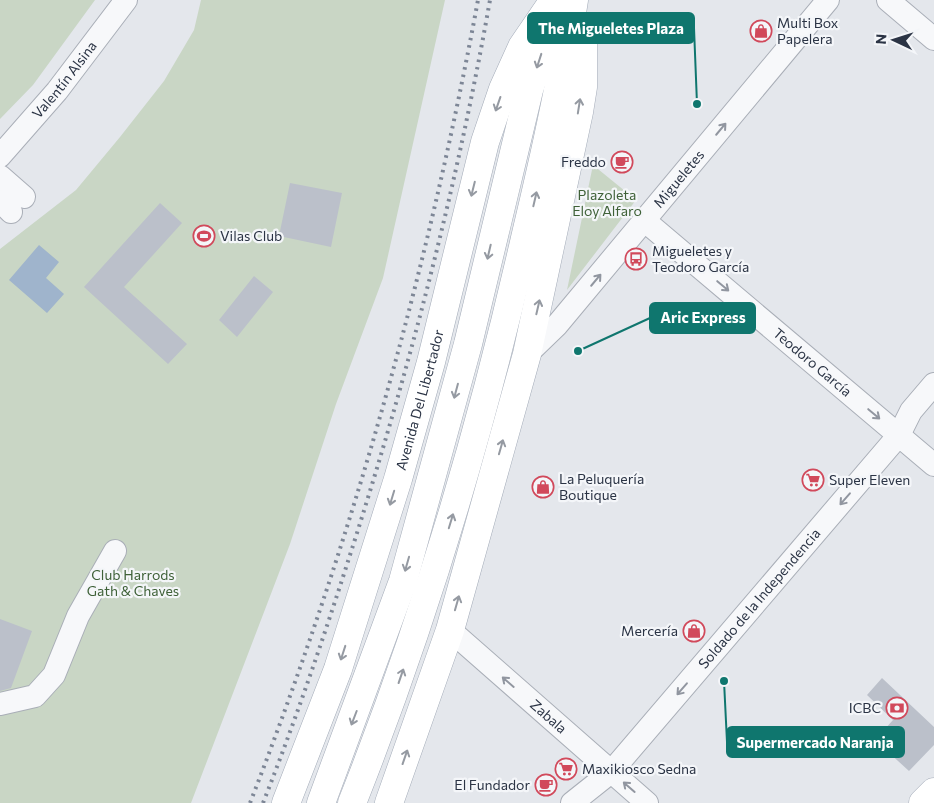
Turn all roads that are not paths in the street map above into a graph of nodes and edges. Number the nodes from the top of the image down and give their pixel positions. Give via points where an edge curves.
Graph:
1 (126, 0) edge
2 (554, 0) edge
3 (564, 0) edge
4 (574, 0) edge
5 (582, 0) edge
6 (828, 0) edge
7 (888, 0) edge
8 (934, 39) edge
9 (0, 156) edge
10 (0, 176) edge
11 (12, 203) edge
12 (645, 221) junction
13 (527, 354) junction
14 (934, 384) edge
15 (899, 435) junction
16 (934, 465) edge
17 (115, 551) dead end
18 (450, 630) junction
19 (0, 704) edge
20 (611, 772) junction
21 (934, 792) edge
22 (286, 803) edge
23 (321, 803) edge
24 (352, 803) edge
25 (389, 803) edge
26 (572, 803) edge
27 (647, 803) edge
28 (923, 803) edge

1 - 9 street, Valentín Alsina via 57,92
2 -> 22 main road, Avenida Del Libertador via 522,47 485,142 431,362 398,479 338,669
3 -> 23 main road via 543,47 527,98 468,344 402,581
24 -> 4 main road via 388,712 433,581 500,349 546,150
13 -> 5 main road via 581,95
12 -> 6 street, Migueletes
7 - 8 street
10 - 11 street
13 -> 12 street, Migueletes via 557,325
12 -> 15 street, Teodoro García
18 -> 13 main road
14 - 15 street, Soldado de la Independencia via 911,411
15 - 16 street, Teodoro García
15 -> 20 street, Soldado de la Independencia
17 - 19 street via 78,616 54,676 35,696
20 -> 18 street, Zabala
25 -> 18 main road
20 - 26 street, Soldado de la Independencia
27 -> 20 street, Zabala
21 - 28 main road

